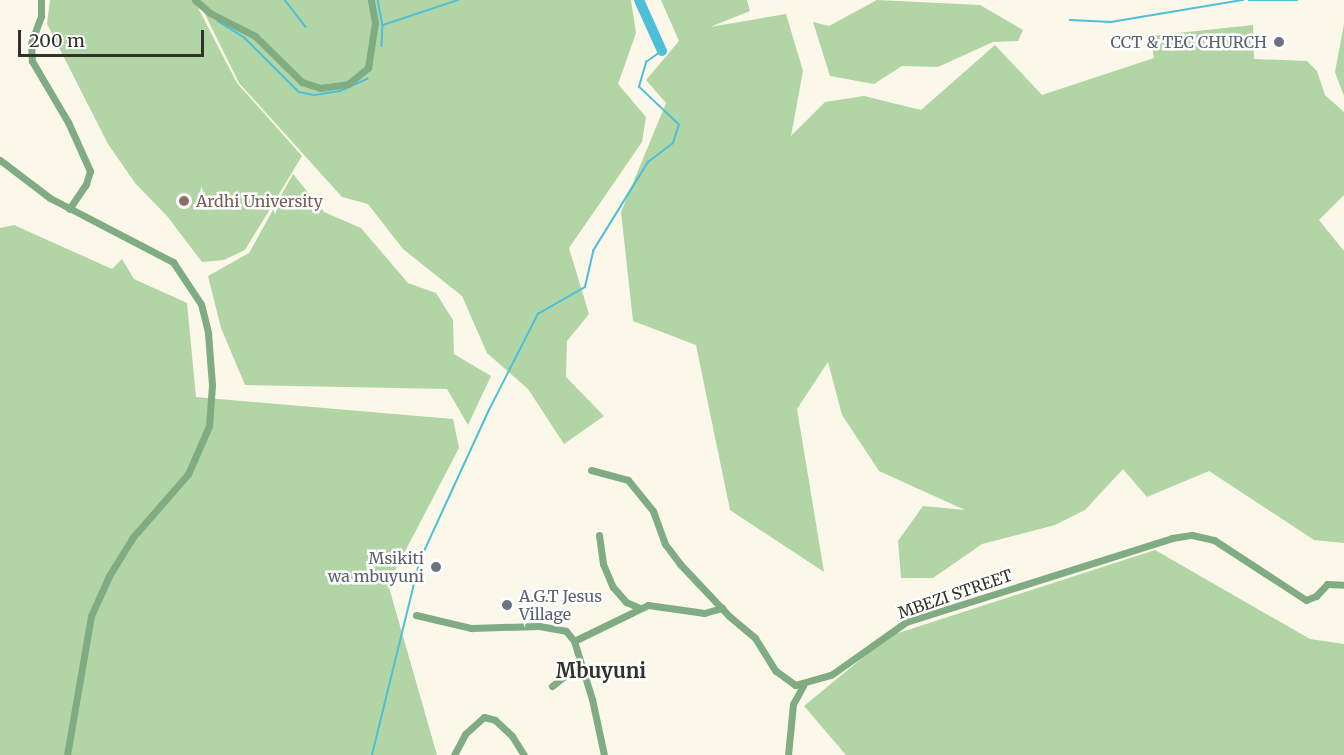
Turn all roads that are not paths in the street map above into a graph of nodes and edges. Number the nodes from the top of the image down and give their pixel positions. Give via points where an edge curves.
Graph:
1 (41, 0) edge
2 (195, 0) edge
3 (371, 0) edge
4 (0, 160) edge
5 (69, 208) junction
6 (591, 470) dead end
7 (599, 535) dead end
8 (1344, 585) edge
9 (640, 608) junction
10 (722, 608) junction
11 (416, 615) dead end
12 (574, 641) junction
13 (580, 664) junction
14 (552, 686) dead end
15 (803, 686) junction
16 (67, 755) edge
17 (454, 755) edge
18 (524, 755) edge
19 (604, 755) edge
20 (788, 755) edge

1 - 5 street via 41,16 31,44 32,61 83,149 90,171
2 - 3 street via 255,36 302,82 320,88 348,84 368,68 375,23
4 - 5 street via 19,178
5 - 16 street via 160,253 185,276 201,304 212,385 209,426 188,474 133,537 91,616
6 - 10 street via 628,480 653,511 670,552
7 - 9 street via 603,564 613,586 626,602
8 - 15 street, MBEZI STREET via 1327,584 1306,600 1214,540 1191,535 1172,538 906,622 831,675
9 - 10 street via 658,605 711,613
9 - 12 street
10 - 15 street via 755,638 776,671
11 - 12 street via 471,628 560,627
12 - 13 street
13 - 14 street
13 - 19 street
15 - 20 street via 793,704
17 - 18 street via 465,734 484,717 495,720 512,736

